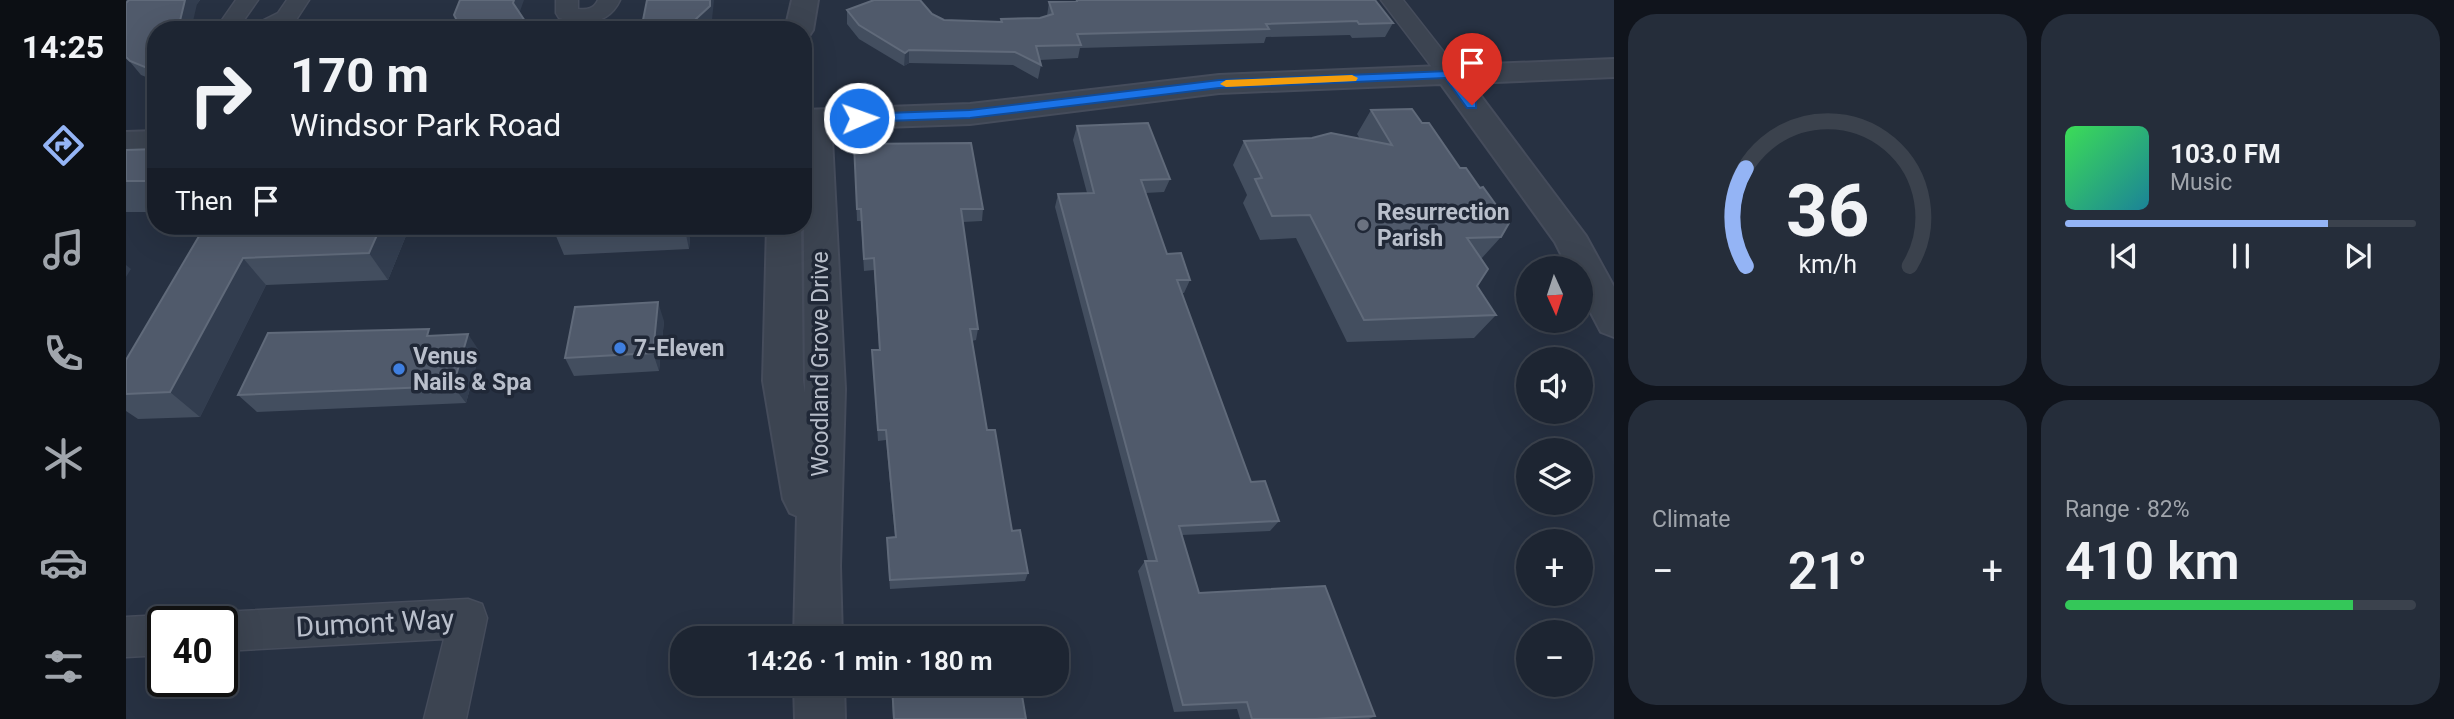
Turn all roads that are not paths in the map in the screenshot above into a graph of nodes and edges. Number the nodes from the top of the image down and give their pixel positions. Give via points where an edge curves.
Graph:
1 (247, 0) edge
2 (298, 0) edge
3 (567, 0) edge
4 (608, 0) edge
5 (805, 0) edge
6 (1392, 0) edge
7 (234, 21) edge
8 (280, 21) edge
9 (801, 21) edge
10 (1614, 68) edge
11 (1449, 74) junction
12 (812, 122) edge
13 (812, 134) edge
14 (147, 141) edge
15 (126, 142) edge
16 (785, 235) edge
17 (1614, 322) edge
18 (817, 566) junction
19 (818, 626) edge
20 (238, 631) edge
21 (147, 636) edge
22 (126, 637) edge
23 (819, 696) edge
24 (445, 719) edge
25 (820, 719) edge

1 - 7 street
2 - 8 street
3 - 4 street via 567,13 575,16 595,15
5 - 9 street
6 - 11 street
10 - 11 street
11 - 12 street via 1219,84 970,114
11 - 17 street via 1569,236
13 - 18 street, Woodland Grove Drive via 816,139 825,389
14 - 15 street
16 - 18 street, Woodland Grove Drive via 783,381
18 - 19 street, Woodland Grove Drive
20 - 24 street, Dumont Way via 468,618
21 - 22 street
23 - 25 street

